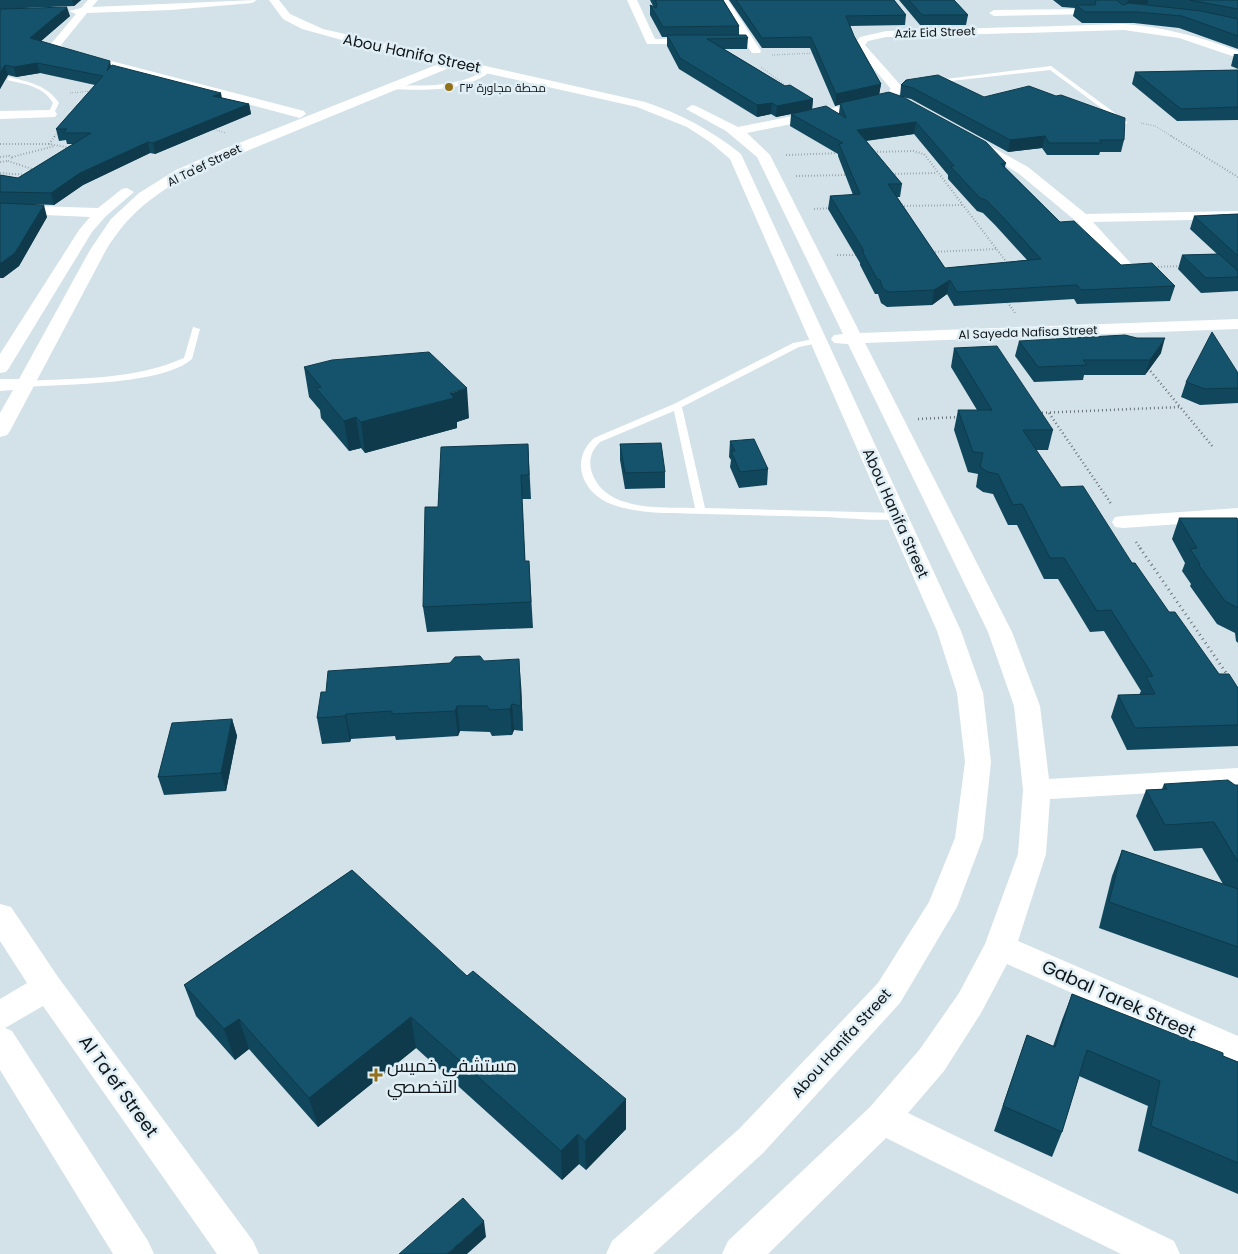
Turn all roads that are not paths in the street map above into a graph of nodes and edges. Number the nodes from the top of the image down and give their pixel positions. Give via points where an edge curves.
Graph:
1 (93, 0) edge
2 (252, 0) edge
3 (274, 0) edge
4 (294, 0) edge
5 (632, 0) edge
6 (723, 0) edge
7 (84, 10) junction
8 (990, 10) joint
9 (66, 11) edge
10 (1102, 11) edge
11 (910, 21) dead end
12 (1013, 30) junction
13 (919, 33) junction
14 (1221, 36) edge
15 (1196, 38) junction
16 (750, 41) junction
17 (759, 55) road end
18 (1238, 55) edge
19 (453, 57) junction
20 (489, 70) junction
21 (9, 79) edge
22 (923, 82) edge
23 (391, 87) junction
24 (888, 98) junction
25 (906, 104) edge
26 (51, 114) joint
27 (300, 114) junction
28 (0, 115) edge
29 (1125, 123) edge
30 (737, 131) junction
31 (957, 132) edge
32 (0, 209) edge
33 (101, 213) junction
34 (1238, 215) edge
35 (1084, 220) junction
36 (1127, 268) edge
37 (1238, 324) edge
38 (196, 330) dead end
39 (854, 338) junction
40 (819, 340) junction
41 (0, 368) edge
42 (30, 376) junction
43 (0, 385) edge
44 (677, 406) junction
45 (0, 431) edge
46 (702, 511) junction
47 (1238, 514) edge
48 (898, 516) junction
49 (1123, 522) road end
50 (1238, 778) edge
51 (1037, 790) junction
52 (0, 916) edge
53 (1000, 946) junction
54 (47, 987) junction
55 (0, 1016) edge
56 (0, 1041) edge
57 (1238, 1052) edge
58 (882, 1118) junction
59 (135, 1254) edge
60 (240, 1254) edge
61 (625, 1254) edge
62 (742, 1254) edge
63 (1160, 1254) edge

1 - 7 street
2 - 7 street
3 - 19 street, Abou Hanifa Street via 285,15 319,31
4 - 19 street, Abou Hanifa Street via 305,12 335,26
5 - 16 street via 651,42
6 - 16 street
7 - 9 street
7 - 27 street via 55,45 61,51
8 - 10 street
8 - 12 street
11 - 13 street
12 - 13 street, Aziz Eid Street
12 - 15 street, Aziz Eid Street via 1124,26 1176,32
13 - 24 street, Aziz Eid Street via 873,36 859,45 899,84
14 - 15 street
15 - 18 street, Aziz Eid Street
16 - 17 street
19 - 20 street, Abou Hanifa Street
19 - 23 street, Al Ta'ef Street
19 - 27 street, Al Ta'ef Street
19 - 30 street, Abou Hanifa Street via 653,97 713,118
20 - 23 lane via 475,79 457,83
20 - 40 street, Abou Hanifa Street via 637,102 696,126 719,140 736,157
21 - 26 lane via 35,85 51,94 56,103
22 - 29 lane via 1051,68
23 - 42 street, Al Ta'ef Street via 224,154 181,173 144,196 116,222 98,250
24 - 25 street
24 - 30 street
26 - 28 street
27 - 33 street, Al Ta'ef Street via 158,172
30 - 39 street, Abou Hanifa Street via 763,155
31 - 35 street via 1018,166
32 - 33 street
33 - 41 street, Al Ta'ef Street via 74,248
34 - 35 street
35 - 36 street
37 - 39 street, Al Sayeda Nafisa Street
38 - 42 lane via 188,359 149,374 122,377
39 - 40 street, Al Sayeda Nafisa Street
39 - 51 street, Abou Hanifa Street via 1000,632 1027,706
40 - 44 lane via 796,345
40 - 48 street, Abou Hanifa Street
41 - 42 street
42 - 43 street
42 - 45 street, Al Ta'ef Street
44 - 46 lane
44 - 46 lane via 597,440 585,454 587,474 602,497 618,504 657,510
46 - 48 lane
47 - 49 street
48 - 61 street, Abou Hanifa Street via 950,631 970,693 978,762 969,838 942,907 888,993 750,1141
50 - 51 street
51 - 53 street, Abou Hanifa Street via 1032,854
52 - 54 street, Al Ta'ef Street
53 - 57 street, Gabal Tarek Street
53 - 58 street, Abou Hanifa Street via 970,1003 932,1060
54 - 55 street
54 - 60 street, Al Ta'ef Street
56 - 59 street
58 - 62 street, Abou Hanifa Street
58 - 63 street

